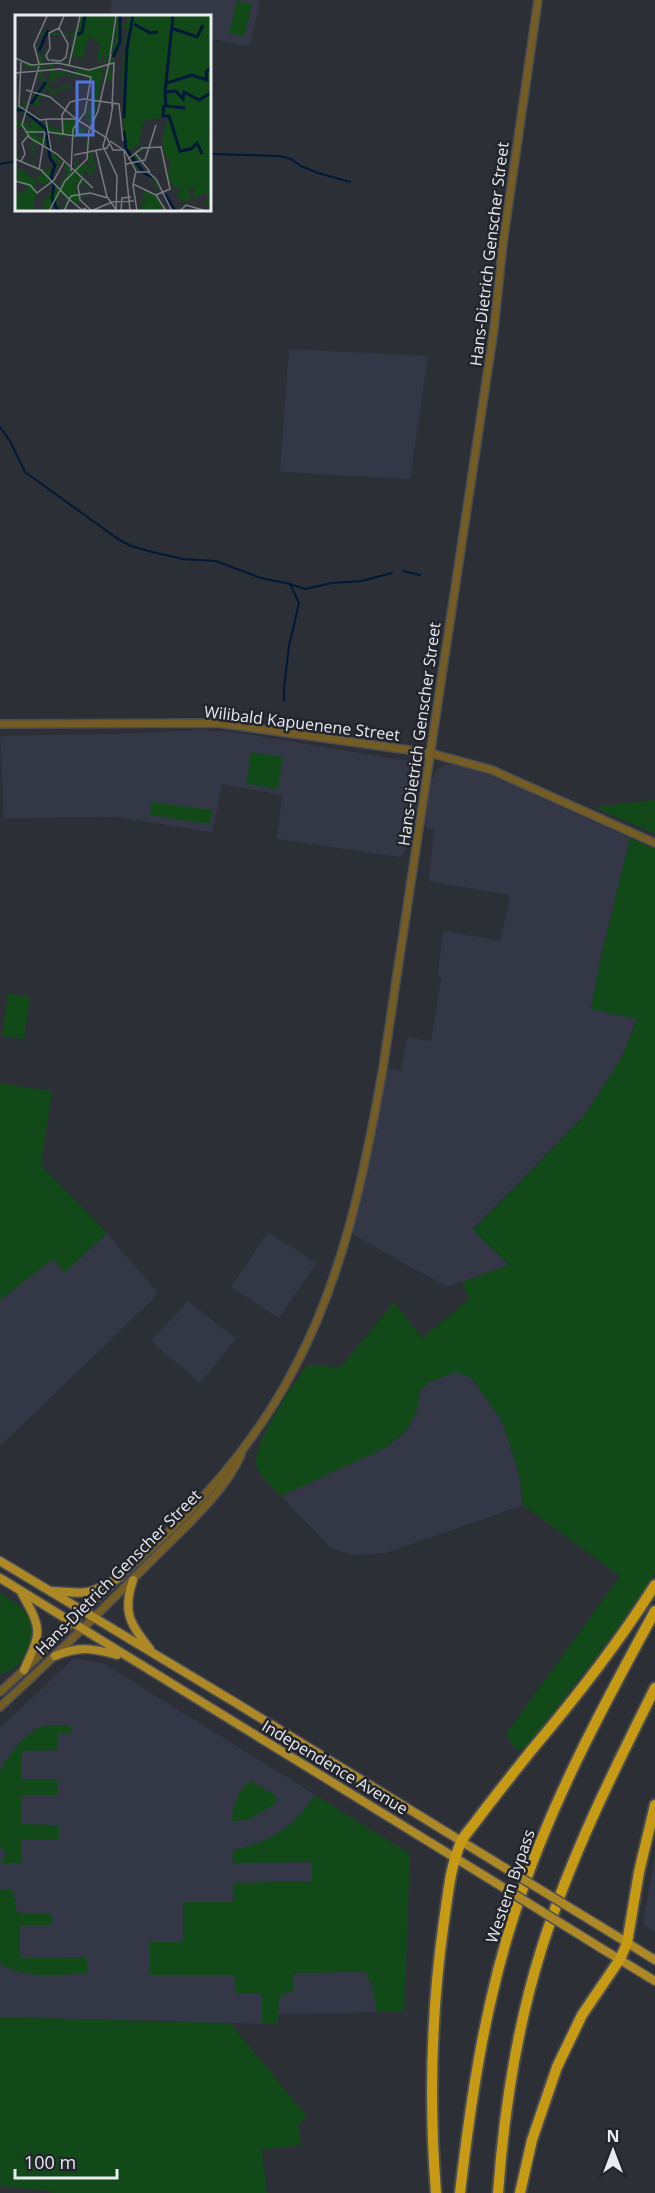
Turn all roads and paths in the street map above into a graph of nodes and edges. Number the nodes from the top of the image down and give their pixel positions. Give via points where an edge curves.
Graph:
1 (538, 0) edge
2 (0, 724) edge
3 (430, 753) junction
4 (655, 843) edge
5 (244, 1448) junction
6 (0, 1561) edge
7 (121, 1576) junction
8 (0, 1578) edge
9 (133, 1580) junction
10 (655, 1585) edge
11 (49, 1590) junction
12 (21, 1592) junction
13 (655, 1611) edge
14 (83, 1613) junction
15 (94, 1619) junction
16 (72, 1623) junction
17 (82, 1629) junction
18 (153, 1653) junction
19 (55, 1656) junction
20 (126, 1657) junction
21 (24, 1670) junction
22 (655, 1688) edge
23 (0, 1692) edge
24 (0, 1707) edge
25 (655, 1805) edge
26 (462, 1840) junction
27 (455, 1858) junction
28 (627, 1943) junction
29 (620, 1959) junction
30 (655, 1960) edge
31 (655, 1982) edge
32 (436, 2193) edge
33 (460, 2193) edge
34 (498, 2193) edge
35 (520, 2193) edge

1 - 3 street, Hans-Dietrich Genscher Street
2 - 3 street, Wilibald Kapuenene Street via 218,723
3 - 4 street, Wilibald Kapuenene Street via 492,770
3 - 5 street, Hans-Dietrich Genscher Street via 376,1110 348,1230 308,1340 273,1405
5 - 7 street, Hans-Dietrich Genscher Street via 183,1519
5 - 9 street, Hans-Dietrich Genscher Street via 234,1469 209,1500
6 - 11 main road, Independence Avenue
7 - 11 main road via 88,1593
7 - 14 street, Hans-Dietrich Genscher Street
8 - 12 main road, Independence Avenue
9 - 15 street, Hans-Dietrich Genscher Street
9 - 18 main road via 127,1596 130,1621
10 - 26 highway via 595,1672
11 - 14 main road, Independence Avenue
12 - 16 main road, Independence Avenue
12 - 21 main road via 36,1618 38,1630 38,1641
13 - 33 highway, Western Bypass via 560,1794 514,1913 485,2023
14 - 15 main road, Independence Avenue
14 - 16 street, Hans-Dietrich Genscher Street
15 - 17 street, Hans-Dietrich Genscher Street
15 - 18 main road, Independence Avenue
16 - 17 main road, Independence Avenue
16 - 21 street, Hans-Dietrich Genscher Street
17 - 19 street, Hans-Dietrich Genscher Street
17 - 20 main road, Independence Avenue
18 - 26 main road, Independence Avenue
19 - 20 main road via 85,1648
19 - 24 street, Hans-Dietrich Genscher Street
20 - 27 main road, Independence Avenue
21 - 23 street, Hans-Dietrich Genscher Street
22 - 34 highway via 582,1840 542,1947 517,2047
25 - 28 highway
26 - 27 highway
26 - 28 main road, Independence Avenue, bridge
27 - 29 main road, Independence Avenue, bridge
27 - 32 highway via 435,2012 432,2094
28 - 29 highway
28 - 30 main road, Independence Avenue
29 - 31 main road, Independence Avenue
29 - 35 highway via 582,2015 557,2067 532,2140

